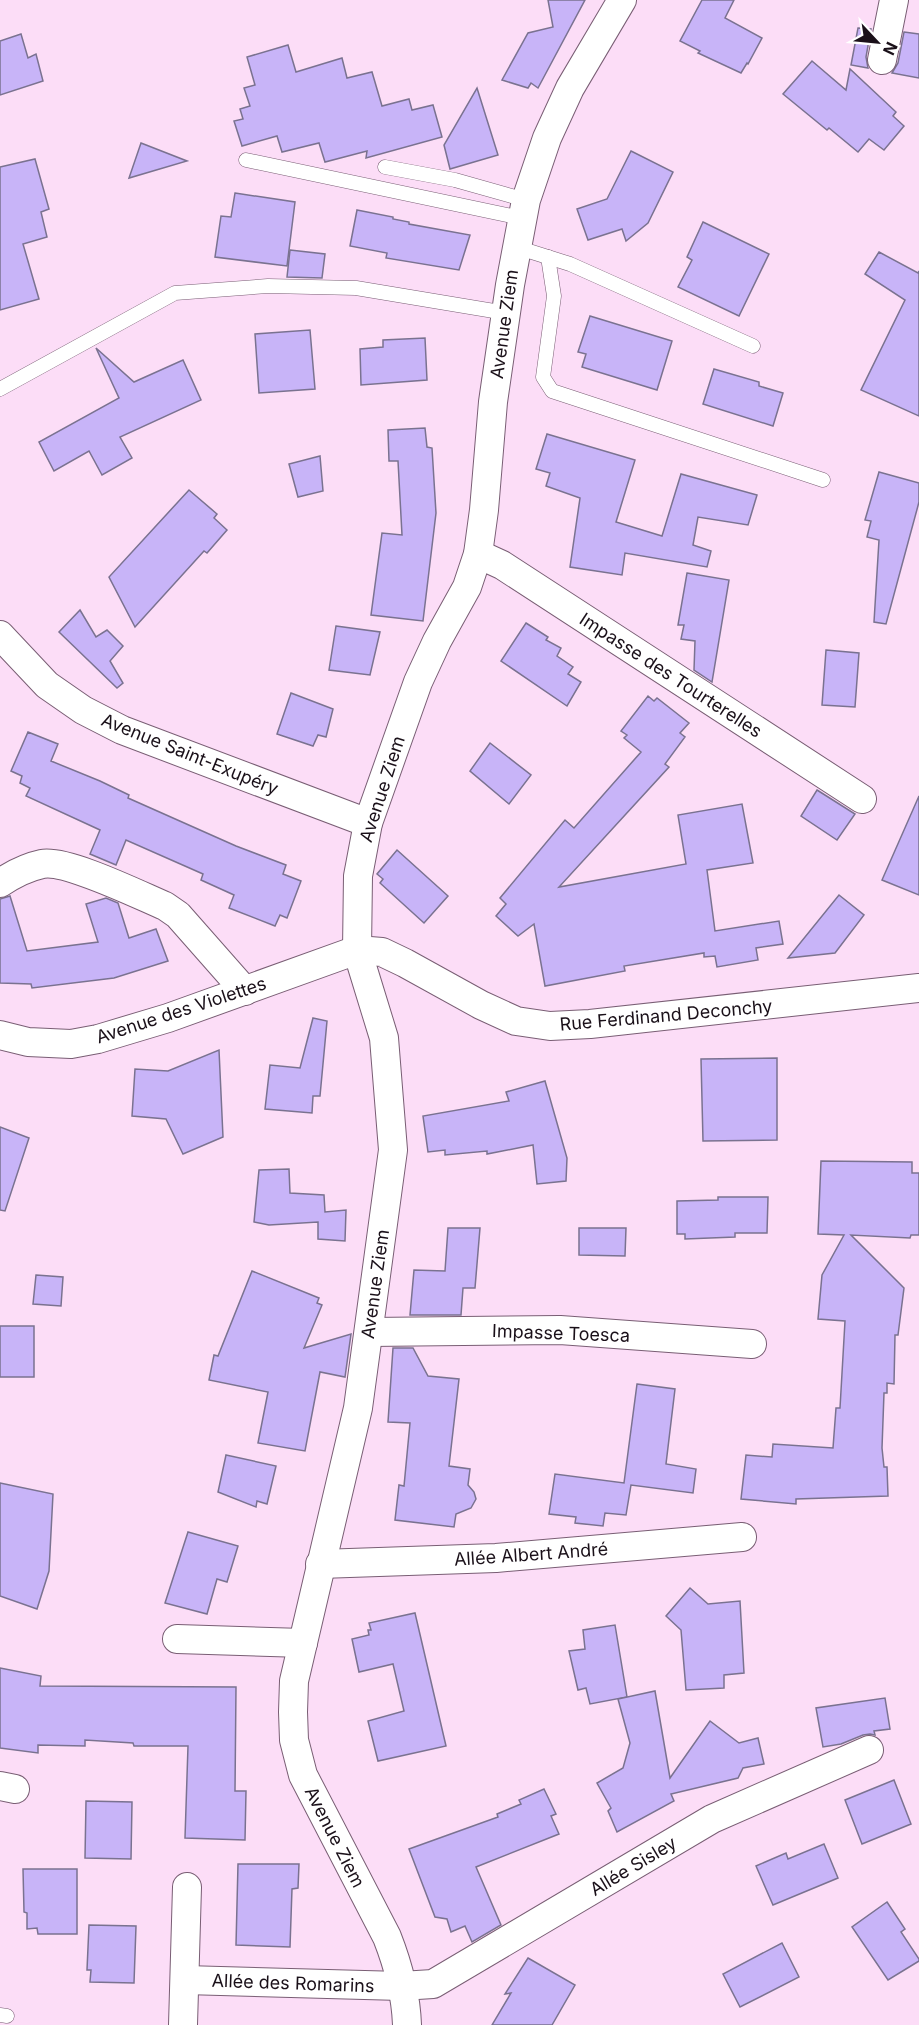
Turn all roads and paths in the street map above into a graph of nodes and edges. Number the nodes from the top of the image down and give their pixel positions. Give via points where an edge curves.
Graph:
1 (622, 0) edge
2 (894, 0) edge
3 (882, 60) dead end
4 (246, 160) dead end
5 (385, 167) dead end
6 (524, 209) junction
7 (516, 247) junction
8 (548, 257) junction
9 (506, 313) junction
10 (753, 346) dead end
11 (0, 389) edge
12 (823, 480) dead end
13 (478, 554) junction
14 (0, 635) edge
15 (862, 799) dead end
16 (368, 824) junction
17 (0, 883) edge
18 (357, 950) junction
19 (919, 988) edge
20 (245, 991) junction
21 (0, 1035) edge
22 (369, 1332) junction
23 (752, 1344) dead end
24 (742, 1537) dead end
25 (320, 1564) junction
26 (177, 1639) dead end
27 (303, 1643) junction
28 (869, 1750) dead end
29 (187, 1887) dead end
30 (185, 1980) junction
31 (401, 1986) junction
32 (183, 2025) edge
33 (407, 2025) edge

1 - 6 street, Avenue Ziem via 570,88 547,138
2 - 3 street
4 - 6 lane
5 - 6 lane via 455,180
6 - 7 street, Avenue Ziem
7 - 8 lane
7 - 9 street, Avenue Ziem
8 - 10 lane
8 - 12 lane via 554,296 543,377 552,391
9 - 11 lane via 356,288 268,286 175,293
9 - 13 street, Avenue Ziem
13 - 15 street, Impasse des Tourterelles via 502,565
13 - 16 street, Avenue Ziem via 467,586 418,682
14 - 16 street, Avenue Saint-Exupéry via 47,685 83,710 122,730
16 - 18 street, Avenue Ziem via 358,876
17 - 20 street via 44,863 66,865 165,906 178,915
18 - 19 street, Rue Ferdinand Deconchy via 382,952 516,1021 550,1026
18 - 20 street, Avenue des Violettes
18 - 22 street, Avenue Ziem via 384,1038 393,1150
20 - 21 street, Avenue des Violettes via 168,1018 71,1044 28,1042
22 - 23 street, Impasse Toesca via 560,1330
22 - 25 street, Avenue Ziem via 358,1408
24 - 25 street, Allée Albert André via 496,1558
25 - 27 street, Avenue Ziem
26 - 27 street
27 - 31 street, Avenue Ziem via 294,1681 293,1712 294,1740 303,1775 387,1937
28 - 31 street, Allée Sisley via 712,1819 433,1984
29 - 30 street, Allée des Romarins
30 - 31 street, Allée des Romarins
30 - 32 street, Allée des Romarins
31 - 33 street, Avenue Ziem

